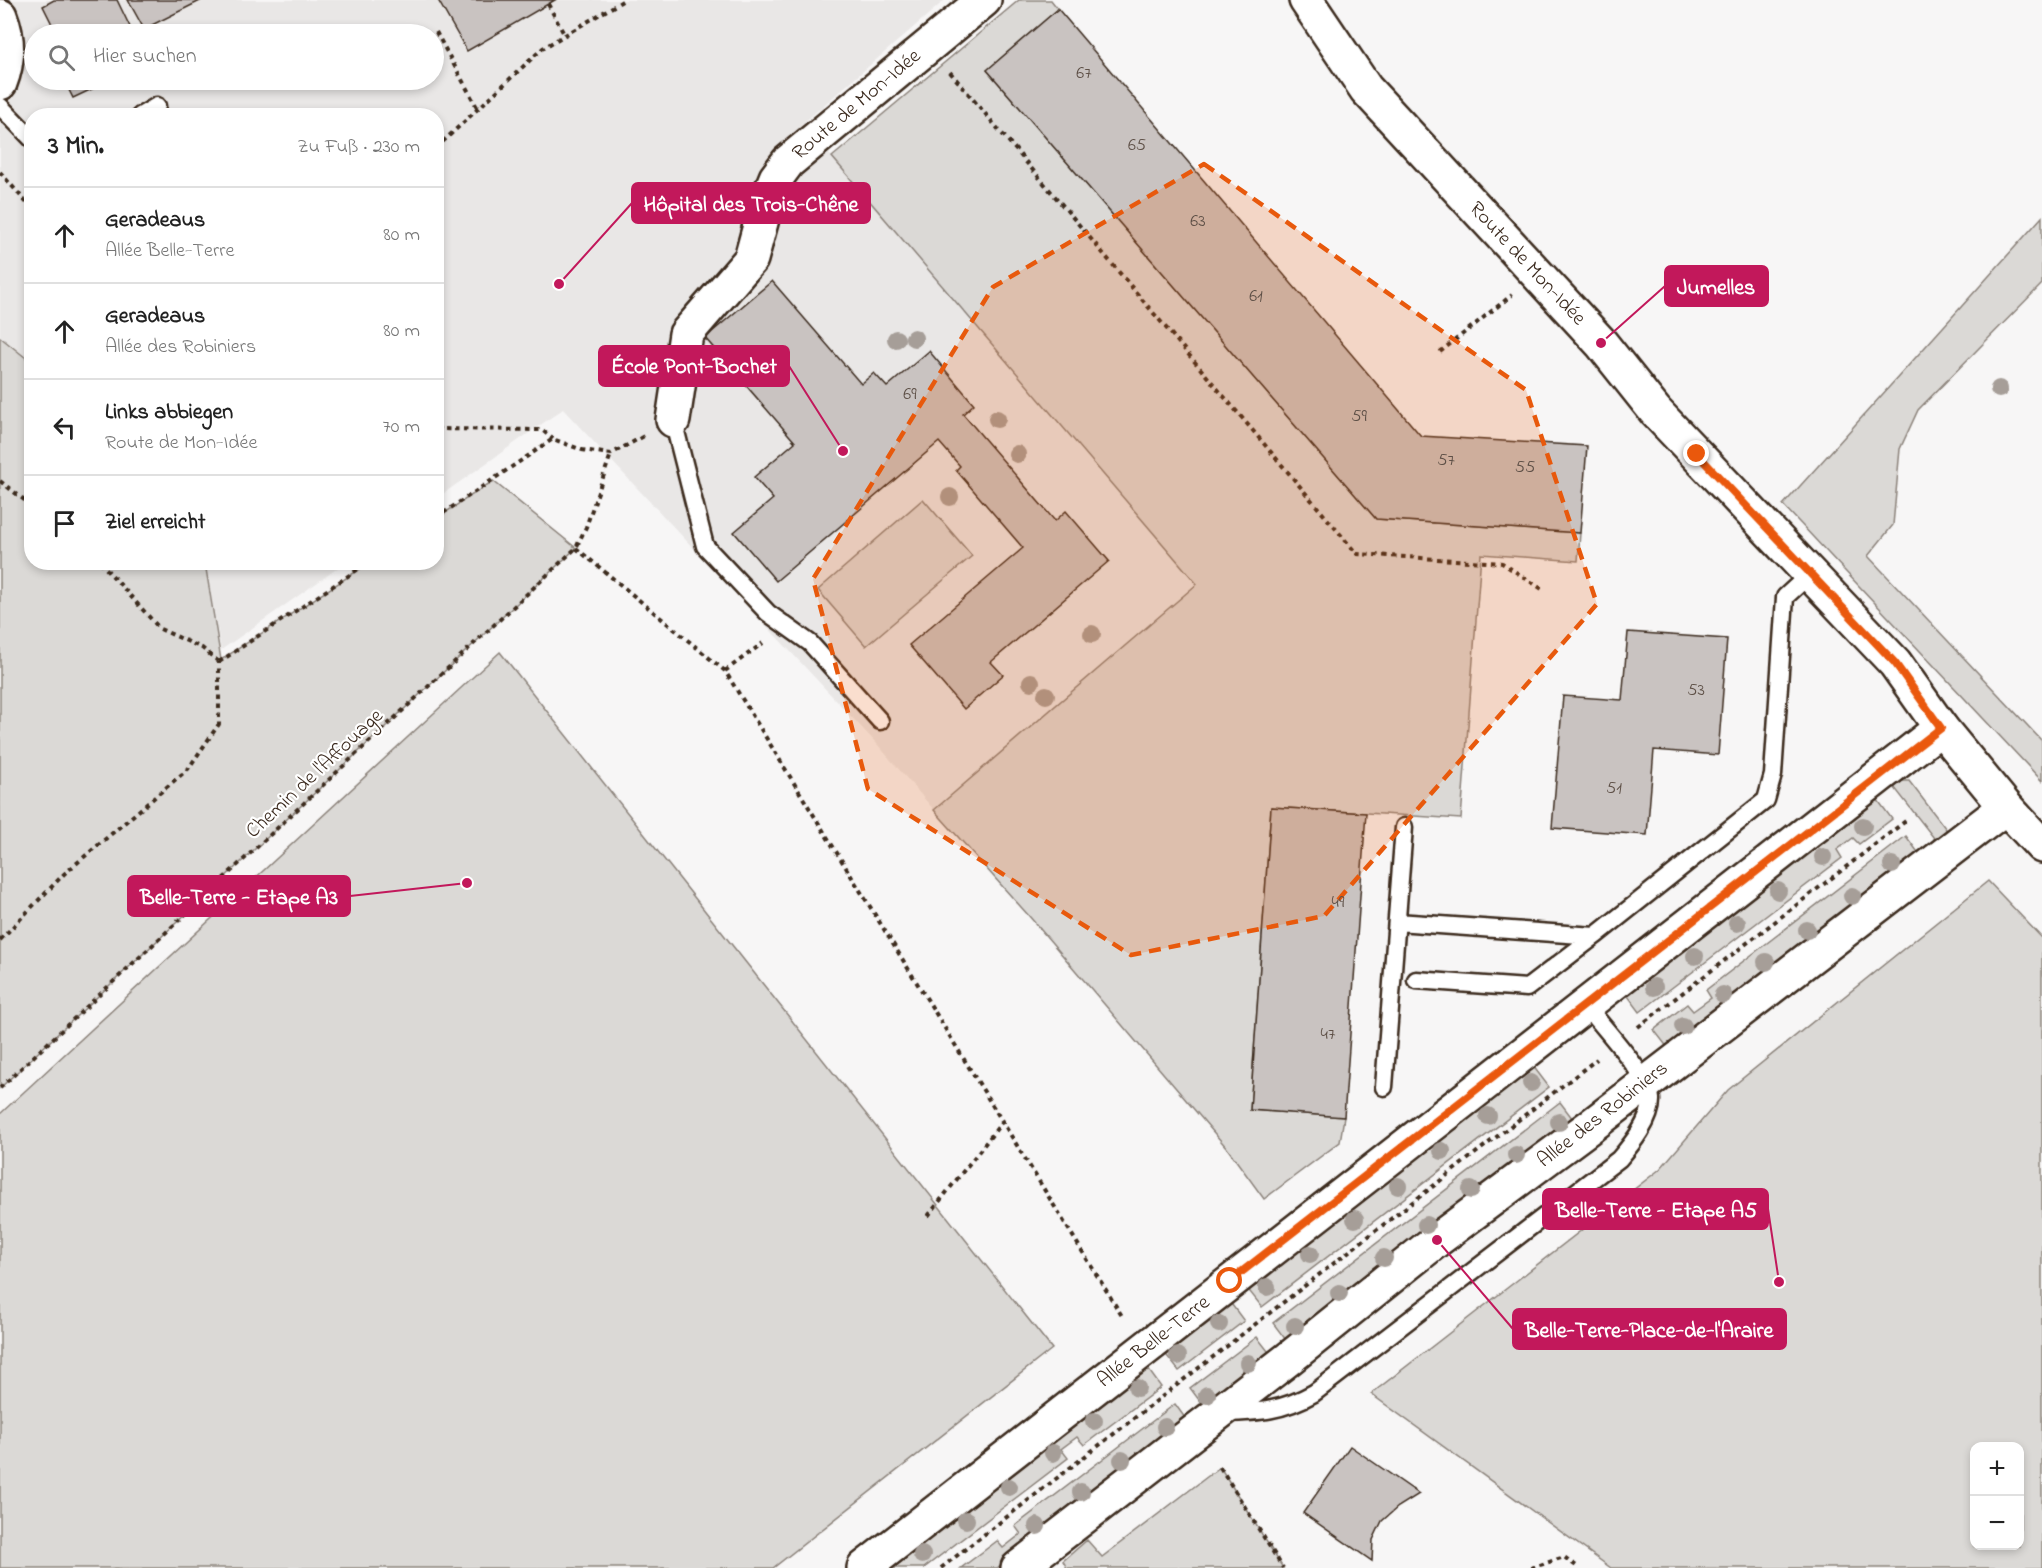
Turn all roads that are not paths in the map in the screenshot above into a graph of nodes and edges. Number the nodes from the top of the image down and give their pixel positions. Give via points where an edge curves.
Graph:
1 (984, 0) edge
2 (1306, 0) edge
3 (0, 15) edge
4 (0, 83) edge
5 (0, 106) edge
6 (157, 106) dead end
7 (154, 108) edge
8 (24, 131) edge
9 (672, 420) joint
10 (1810, 574) junction
11 (880, 721) dead end
12 (1941, 728) junction
13 (2006, 807) junction
14 (1404, 827) dead end
15 (2042, 846) edge
16 (1397, 922) junction
17 (1595, 936) junction
18 (1416, 980) dead end
19 (1585, 1004) junction
20 (1646, 1081) junction
21 (1384, 1087) dead end
22 (1210, 1419) junction
23 (864, 1568) edge
24 (1018, 1568) edge

1 - 9 street, Route de Mon-Idée via 788,162 776,178 751,259 686,334
2 - 10 street, Route de Mon-Idée via 1366,89 1601,343 1656,412
3 - 4 street via 7,41
5 - 8 lane
6 - 7 lane
9 - 11 lane via 705,546 768,613 810,643
10 - 12 street, Route de Mon-Idée via 1895,663
10 - 17 lane via 1785,597 1773,776 1766,800
12 - 13 street, Route de Mon-Idée
12 - 19 street
13 - 15 street, Route de Mon-Idée
13 - 20 street, Allée des Robiniers
14 - 16 lane
16 - 17 lane
16 - 21 lane
17 - 18 lane via 1527,988
19 - 20 lane
19 - 23 street, Allée Belle-Terre
20 - 22 street, Allée des Robiniers
20 - 22 lane via 1652,1100 1639,1135 1619,1160 1314,1393 1290,1406
22 - 24 street

